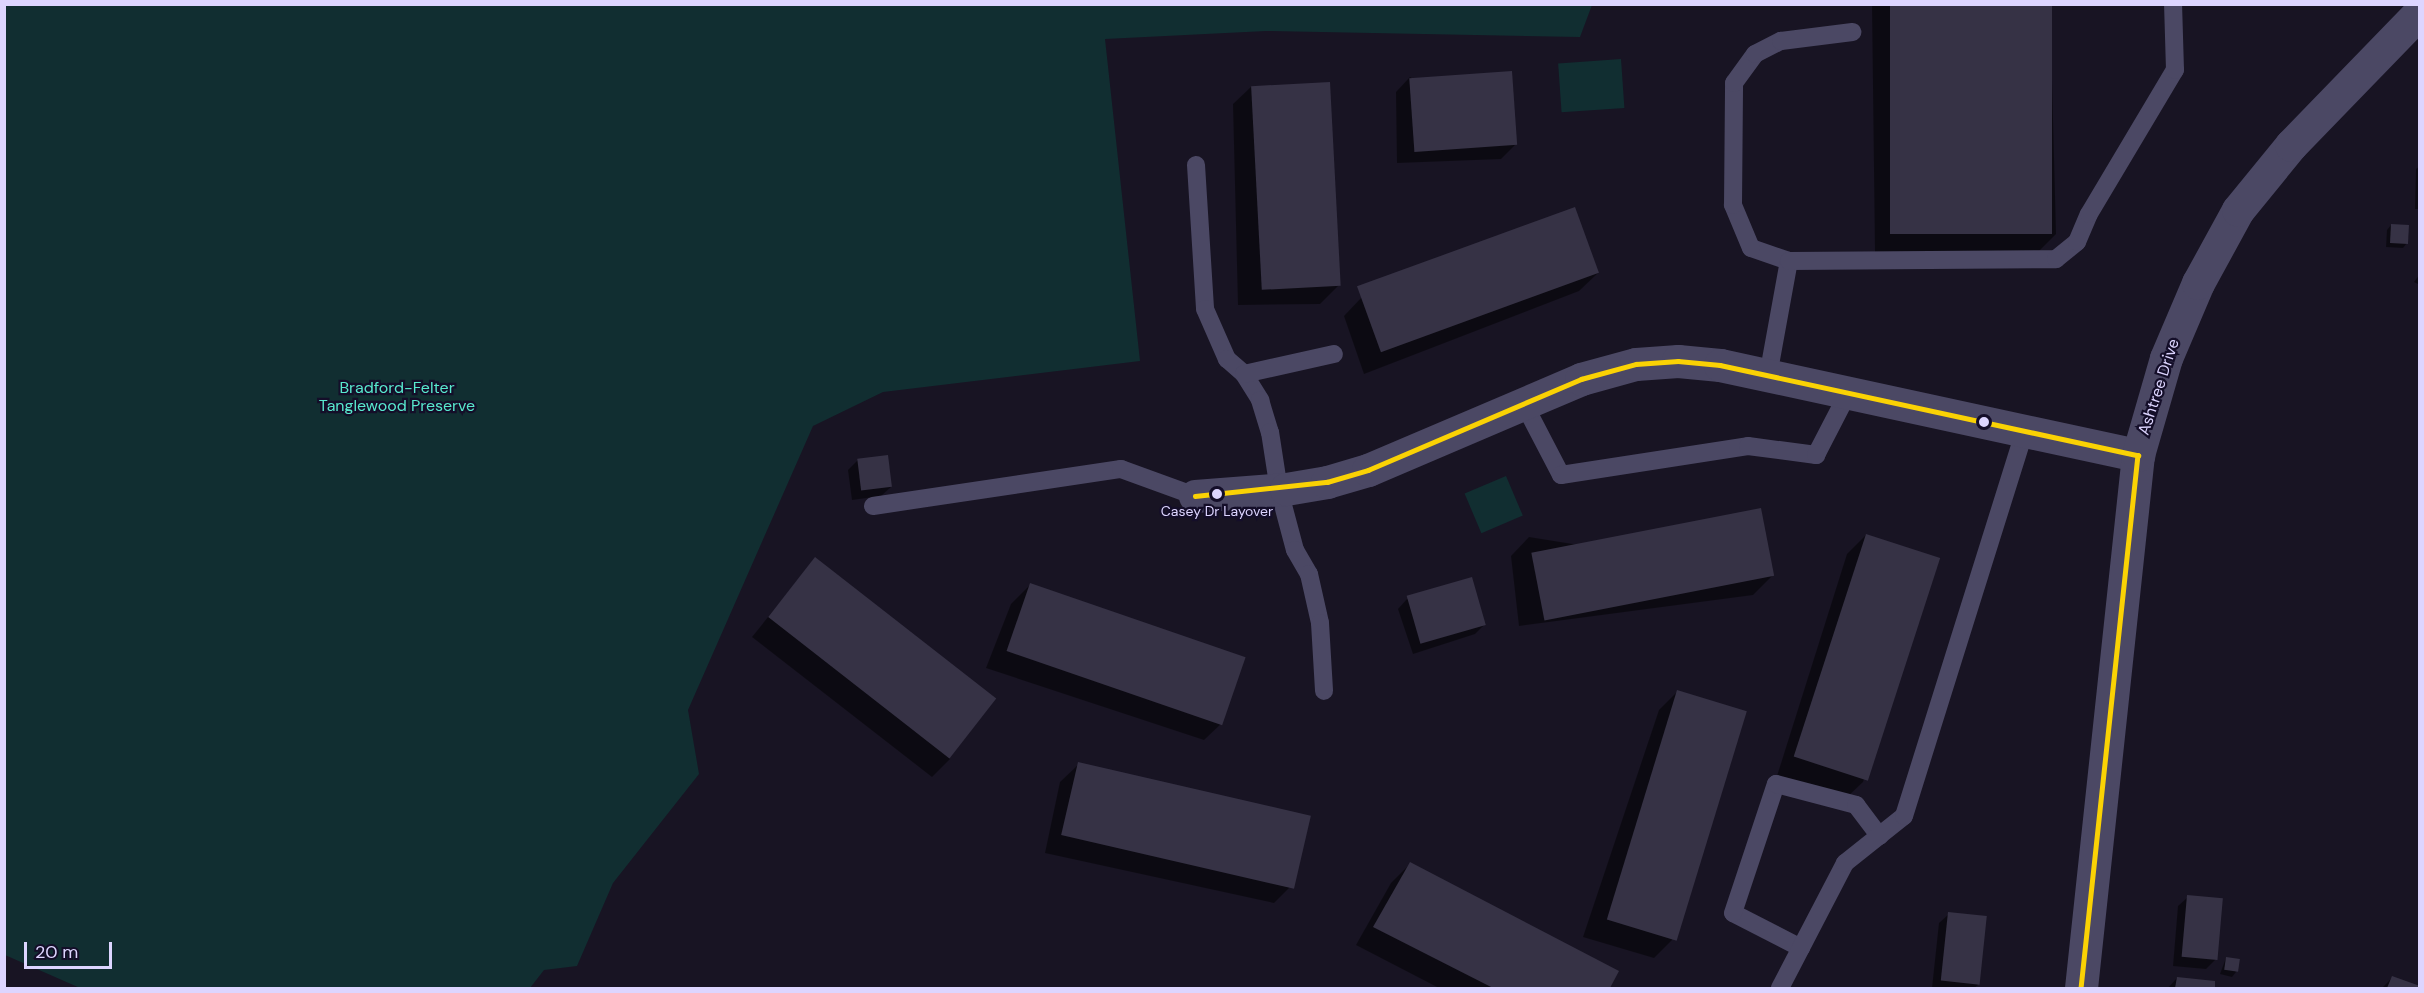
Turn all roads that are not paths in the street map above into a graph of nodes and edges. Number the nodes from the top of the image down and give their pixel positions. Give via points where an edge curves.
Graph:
1 (2173, 4) edge
2 (2420, 12) edge
3 (1852, 32) dead end
4 (1196, 165) dead end
5 (1789, 261) junction
6 (1334, 354) dead end
7 (1244, 374) junction
8 (1768, 376) junction
9 (1848, 393) junction
10 (1524, 404) junction
11 (2025, 431) junction
12 (2138, 455) junction
13 (1279, 490) junction
14 (1195, 496) joint
15 (873, 506) dead end
16 (1324, 691) dead end
17 (1879, 836) junction
18 (1801, 948) junction
19 (1780, 988) edge
20 (2081, 988) edge

1 - 5 lane via 2175,70 2089,214 2077,242 2056,259
2 - 12 street, Ashtree Drive via 2291,145 2238,210 2198,282 2166,358
3 - 5 lane via 1781,41 1755,54 1734,83 1733,205 1751,248
4 - 7 lane via 1205,309 1227,359
5 - 8 lane
6 - 7 lane
7 - 13 lane via 1260,400 1270,432
8 - 9 street
8 - 10 street via 1678,361 1636,364 1581,379
9 - 10 lane via 1816,455 1748,446 1561,475
9 - 11 street
10 - 13 street via 1368,470
11 - 12 street
11 - 17 lane via 1904,816
12 - 20 street, Ashtree Drive
13 - 14 street
13 - 16 lane via 1295,550 1309,574 1320,623
14 - 15 lane via 1122,469
17 - 18 lane via 1845,863
17 - 18 lane via 1856,805 1776,784 1733,913
18 - 19 lane

